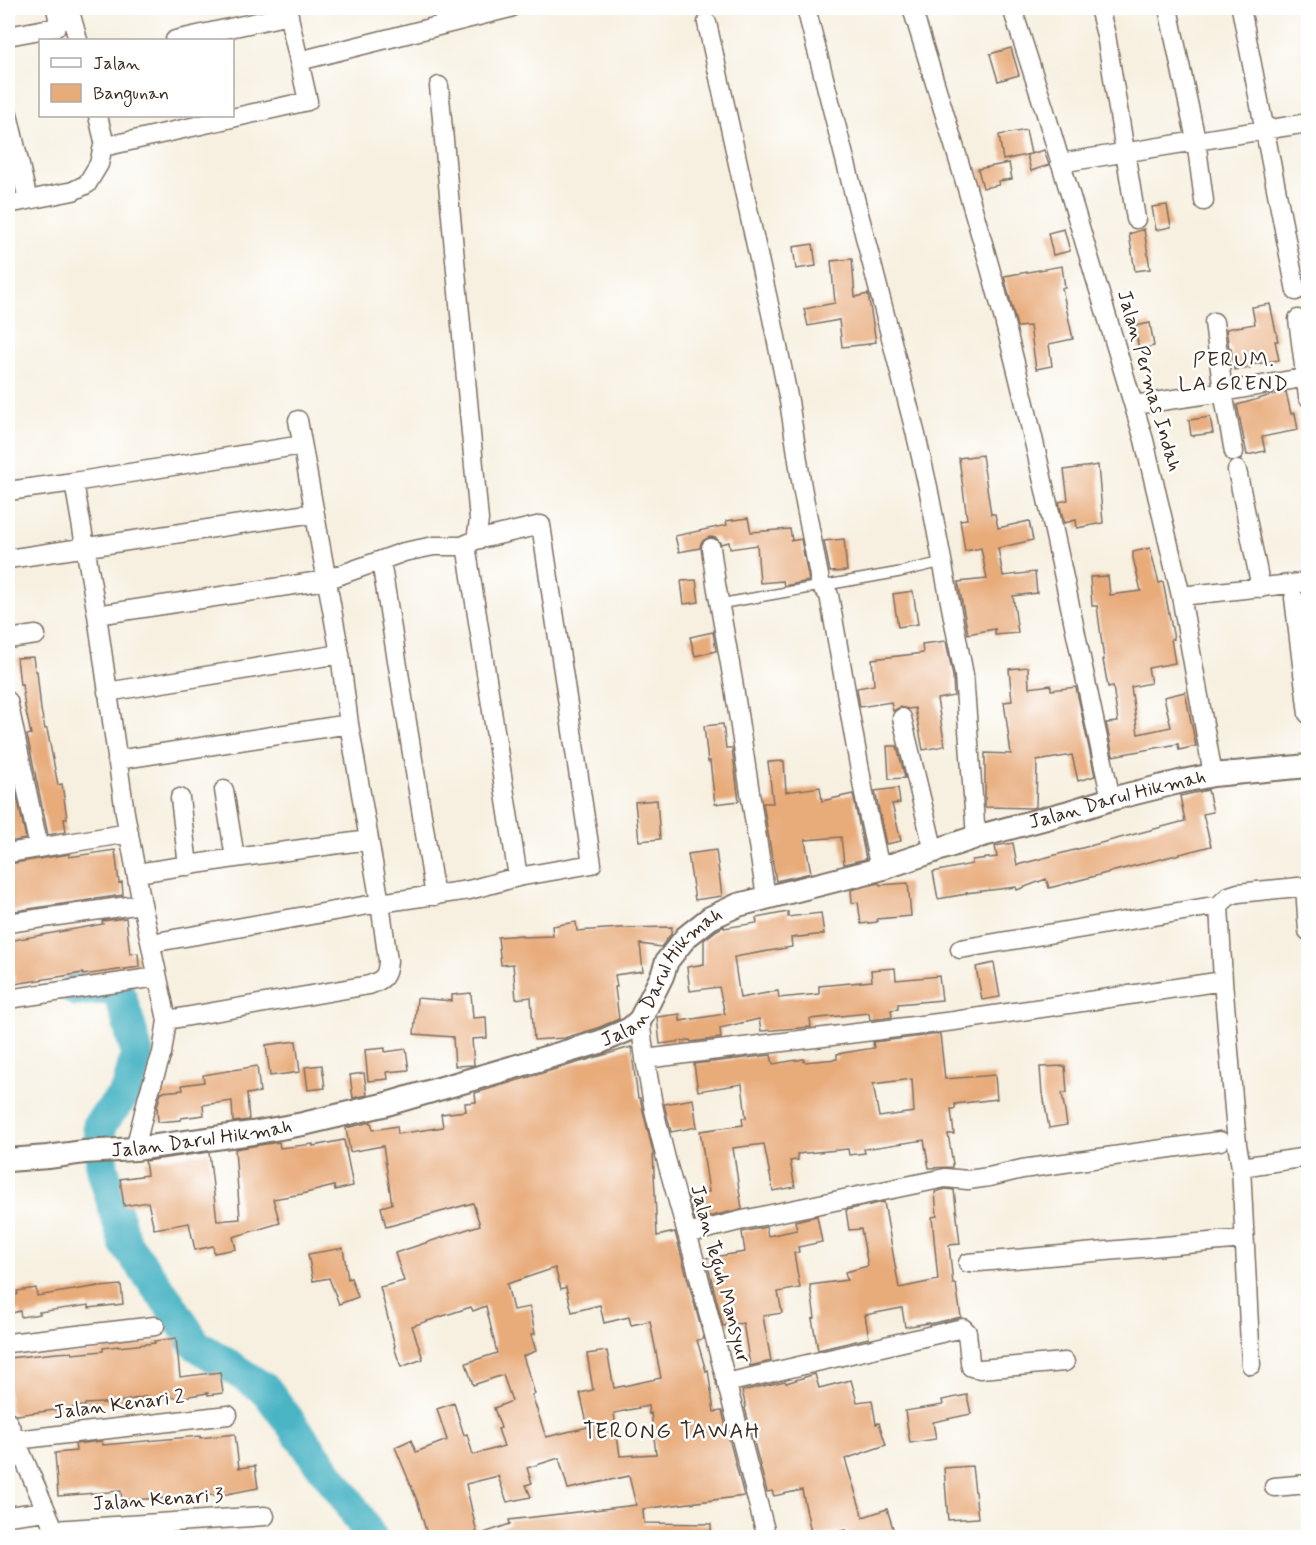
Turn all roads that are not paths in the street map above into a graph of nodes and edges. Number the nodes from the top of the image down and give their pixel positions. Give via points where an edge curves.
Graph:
1 (56, 8) edge
2 (69, 8) edge
3 (510, 8) edge
4 (806, 8) edge
5 (912, 8) edge
6 (1012, 8) edge
7 (1099, 8) edge
8 (1168, 8) edge
9 (1241, 8) edge
10 (288, 11) edge
11 (707, 23) dead end
12 (8, 36) edge
13 (78, 39) edge
14 (179, 39) edge
15 (299, 61) junction
16 (439, 86) dead end
17 (8, 114) edge
18 (98, 117) edge
19 (1308, 123) edge
20 (1265, 129) junction
21 (1196, 140) junction
22 (103, 147) junction
23 (1125, 152) junction
24 (1060, 163) junction
25 (28, 200) junction
26 (1204, 201) dead end
27 (8, 204) edge
28 (1136, 219) dead end
29 (1296, 291) dead end
30 (1298, 319) dead end
31 (1215, 322) dead end
32 (1307, 377) edge
33 (1223, 392) junction
34 (1308, 397) edge
35 (1134, 405) junction
36 (298, 420) dead end
37 (302, 445) junction
38 (1234, 452) dead end
39 (1237, 470) dead end
40 (74, 482) junction
41 (8, 491) edge
42 (314, 513) junction
43 (471, 543) junction
44 (85, 548) junction
45 (711, 548) dead end
46 (8, 559) edge
47 (381, 561) junction
48 (942, 562) junction
49 (326, 580) junction
50 (1308, 582) edge
51 (822, 587) junction
52 (1261, 588) junction
53 (1180, 596) junction
54 (1294, 598) dead end
55 (719, 604) junction
56 (97, 615) junction
57 (36, 635) dead end
58 (8, 639) edge
59 (340, 654) junction
60 (107, 692) junction
61 (8, 701) edge
62 (1308, 714) edge
63 (902, 718) dead end
64 (349, 724) junction
65 (117, 760) junction
66 (1308, 766) edge
67 (1213, 775) junction
68 (224, 790) dead end
69 (180, 798) dead end
70 (1111, 799) junction
71 (129, 833) junction
72 (976, 837) junction
73 (369, 840) junction
74 (39, 848) junction
75 (934, 852) junction
76 (8, 853) edge
77 (235, 858) junction
78 (188, 866) junction
79 (880, 869) junction
80 (137, 873) junction
81 (518, 877) junction
82 (1307, 886) edge
83 (435, 896) junction
84 (766, 897) junction
85 (380, 903) junction
86 (142, 904) junction
87 (1219, 905) junction
88 (8, 923) edge
89 (1308, 931) edge
90 (151, 943) junction
91 (960, 949) dead end
92 (157, 977) junction
93 (1223, 981) junction
94 (8, 999) edge
95 (167, 1020) junction
96 (640, 1020) junction
97 (645, 1059) junction
98 (1220, 1141) dead end
99 (128, 1149) junction
100 (1308, 1157) edge
101 (8, 1160) edge
102 (1241, 1167) junction
103 (687, 1234) junction
104 (1244, 1239) junction
105 (968, 1263) dead end
106 (155, 1326) dead end
107 (8, 1344) edge
108 (1065, 1362) dead end
109 (1251, 1365) dead end
110 (726, 1383) junction
111 (228, 1415) dead end
112 (10, 1428) edge
113 (1308, 1484) edge
114 (1274, 1487) dead end
115 (45, 1511) junction
116 (8, 1516) edge
117 (265, 1516) dead end
118 (56, 1534) edge
119 (767, 1538) edge

1 - 12 street via 56,27
2 - 13 street
3 - 15 street
4 - 48 street via 916,435
5 - 70 street via 1003,316
6 - 24 street, Jalan Permas Indah
7 - 23 street
8 - 21 street
9 - 20 street
10 - 14 street
10 - 15 street
11 - 51 street via 789,401
15 - 22 street via 308,101
16 - 43 street via 479,520
17 - 25 street
18 - 22 street
19 - 20 street
20 - 21 street
20 - 29 street
21 - 23 street
21 - 26 street
22 - 25 street via 99,164 87,184 73,191
23 - 24 street
23 - 28 street
24 - 35 street, Jalan Permas Indah
25 - 27 street
30 - 32 street
31 - 33 street
32 - 33 street
32 - 34 street
33 - 35 street
33 - 38 street
35 - 53 street, Jalan Permas Indah
36 - 37 street
37 - 40 street
37 - 42 street
39 - 52 street
40 - 41 street
40 - 44 street
42 - 44 street
42 - 49 street
43 - 47 street via 418,548
43 - 81 street
43 - 81 street via 541,525 592,864
44 - 46 street
44 - 56 street
45 - 55 street
47 - 49 street
47 - 83 street
48 - 51 lane
48 - 72 street via 964,675
49 - 56 street
49 - 59 street
50 - 52 street
51 - 55 lane
51 - 79 street via 829,595
52 - 53 street
53 - 67 street, Jalan Permas Indah
54 - 62 street
55 - 84 street
56 - 60 street
57 - 58 street
59 - 60 street
59 - 64 street
60 - 65 street
61 - 74 street
63 - 75 street
64 - 65 street
64 - 73 street
65 - 71 street
66 - 67 street, Jalan Darul Hikmah
67 - 70 street, Jalan Darul Hikmah
68 - 77 street
69 - 78 street
70 - 72 street, Jalan Darul Hikmah
71 - 74 street
71 - 80 street
72 - 75 street, Jalan Darul Hikmah
73 - 77 street
73 - 85 street
74 - 76 street
75 - 79 street, Jalan Darul Hikmah
77 - 78 street
78 - 80 street
79 - 84 street, Jalan Darul Hikmah
80 - 86 street
81 - 83 street
82 - 87 street via 1238,892
82 - 89 street
83 - 85 street
84 - 96 street, Jalan Darul Hikmah via 724,910 686,937 667,961
85 - 90 street
85 - 95 street via 388,961 385,976 377,982
86 - 88 street
86 - 90 street
87 - 91 street
87 - 93 street
90 - 92 street
92 - 94 street
92 - 95 street
93 - 97 street via 954,1021
93 - 102 street
95 - 99 street via 162,1053
96 - 97 street, Jalan Teguh Mansyur
96 - 99 street, Jalan Darul Hikmah via 630,1029 600,1042 387,1104 282,1127
97 - 103 street, Jalan Teguh Mansyur via 654,1110
98 - 103 street via 968,1180 945,1178
99 - 101 street, Jalan Darul Hikmah
100 - 102 street
102 - 104 street
103 - 110 street, Jalan Teguh Mansyur
104 - 105 street
104 - 109 street
106 - 107 street
108 - 110 street via 974,1369 963,1328
110 - 119 street, Jalan Teguh Mansyur
111 - 112 street, Jalan Kenari 2
112 - 115 street
113 - 114 street
115 - 116 street
115 - 118 street
117 - 118 street, Jalan Kenari 3

